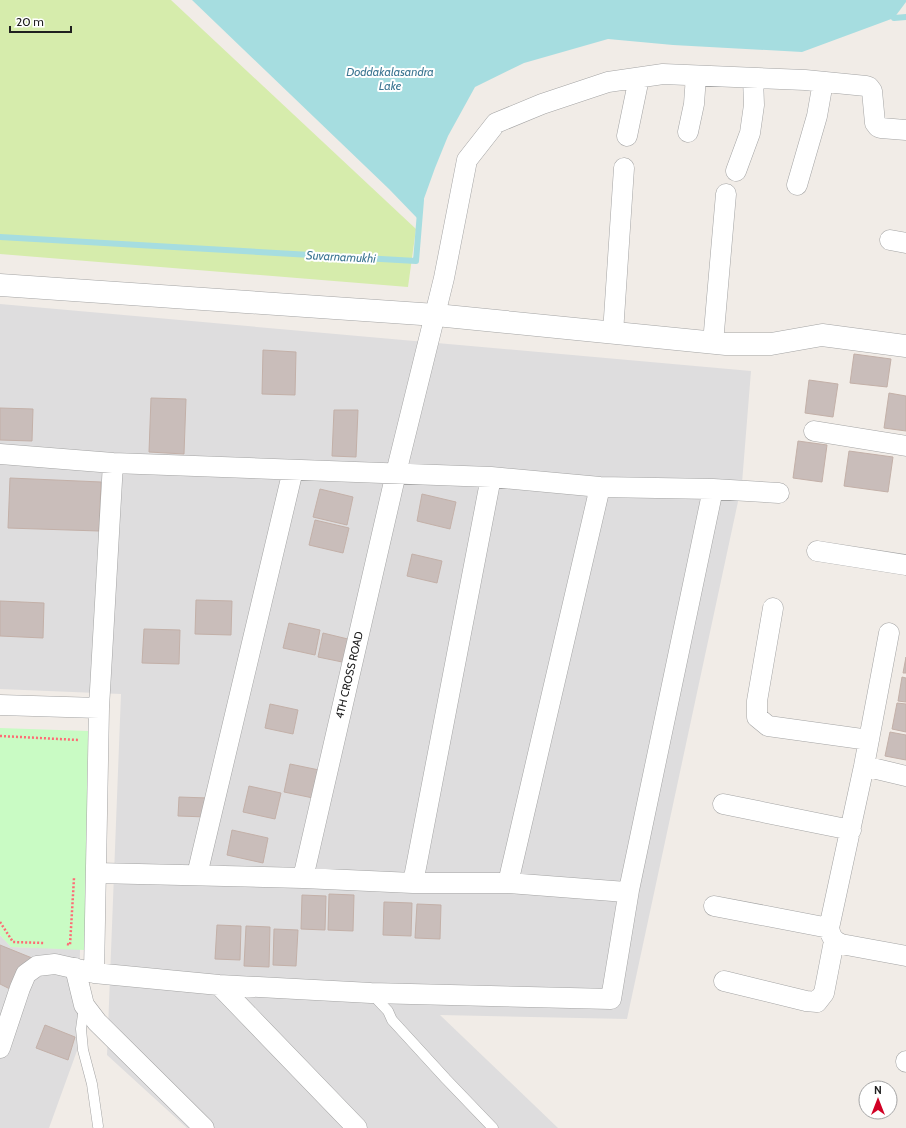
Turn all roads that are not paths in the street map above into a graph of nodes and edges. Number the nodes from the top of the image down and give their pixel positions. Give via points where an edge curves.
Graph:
1 (696, 76) junction
2 (639, 78) junction
3 (753, 78) junction
4 (823, 82) junction
5 (906, 130) edge
6 (688, 132) dead end
7 (627, 136) dead end
8 (624, 168) dead end
9 (736, 171) dead end
10 (797, 185) dead end
11 (726, 194) dead end
12 (0, 285) edge
13 (436, 315) junction
14 (613, 333) junction
15 (713, 343) junction
16 (906, 346) edge
17 (814, 431) dead end
18 (906, 446) edge
19 (0, 454) edge
20 (113, 463) junction
21 (293, 470) junction
22 (396, 473) junction
23 (491, 477) junction
24 (600, 487) junction
25 (713, 489) junction
26 (780, 493) dead end
27 (817, 551) dead end
28 (906, 565) edge
29 (773, 608) dead end
30 (889, 633) dead end
31 (0, 705) edge
32 (99, 708) junction
33 (869, 740) junction
34 (864, 766) junction
35 (906, 776) edge
36 (722, 804) dead end
37 (850, 830) junction
38 (96, 873) junction
39 (197, 875) junction
40 (303, 878) junction
41 (413, 883) junction
42 (508, 883) junction
43 (629, 890) junction
44 (714, 906) dead end
45 (832, 935) junction
46 (906, 956) edge
47 (75, 968) junction
48 (94, 973) junction
49 (724, 981) dead end
50 (219, 985) junction
51 (371, 993) junction
52 (84, 1005) junction
53 (0, 1048) edge
54 (98, 1126) dead end
55 (204, 1128) edge
56 (358, 1128) edge
57 (493, 1128) edge

1 - 2 street, 4TH CROSS ROAD via 663,74
1 - 3 street, 4TH CROSS ROAD
1 - 6 street
2 - 7 street
2 - 13 street, 4TH CROSS ROAD via 608,82 542,104 496,123 467,160
3 - 4 street, 4TH CROSS ROAD
3 - 9 street via 754,105 750,133
4 - 5 street, 4TH CROSS ROAD via 869,87 872,91 875,123 878,127
4 - 10 street via 817,116
8 - 14 street
11 - 15 street
12 - 13 street
13 - 14 street
13 - 22 street, 4TH CROSS ROAD
14 - 15 street
15 - 16 street via 771,344 822,335
17 - 18 street
19 - 20 street
20 - 21 street
20 - 32 street
21 - 22 street
21 - 39 street
22 - 23 street
22 - 40 street, 4TH CROSS ROAD
23 - 24 street
23 - 41 street
24 - 25 street
24 - 42 street
25 - 26 street
25 - 43 street
27 - 28 street
29 - 33 street via 757,701 757,717 768,726
30 - 33 street
31 - 32 street
32 - 38 street
33 - 34 street
34 - 35 street
34 - 37 street
36 - 37 street
37 - 45 street
38 - 39 street
38 - 48 street
39 - 40 street
40 - 41 street
41 - 42 street
42 - 43 street via 626,892
43 - 51 street via 611,999
44 - 45 street
45 - 46 street via 841,944
45 - 49 street via 824,993 817,1002
47 - 48 street
47 - 52 street
47 - 53 street via 55,964 37,966 26,974
48 - 50 street
50 - 51 street
50 - 56 street
51 - 57 lane via 388,1011 392,1020
52 - 54 lane via 81,1029 83,1050 92,1084
52 - 55 street via 97,1022

